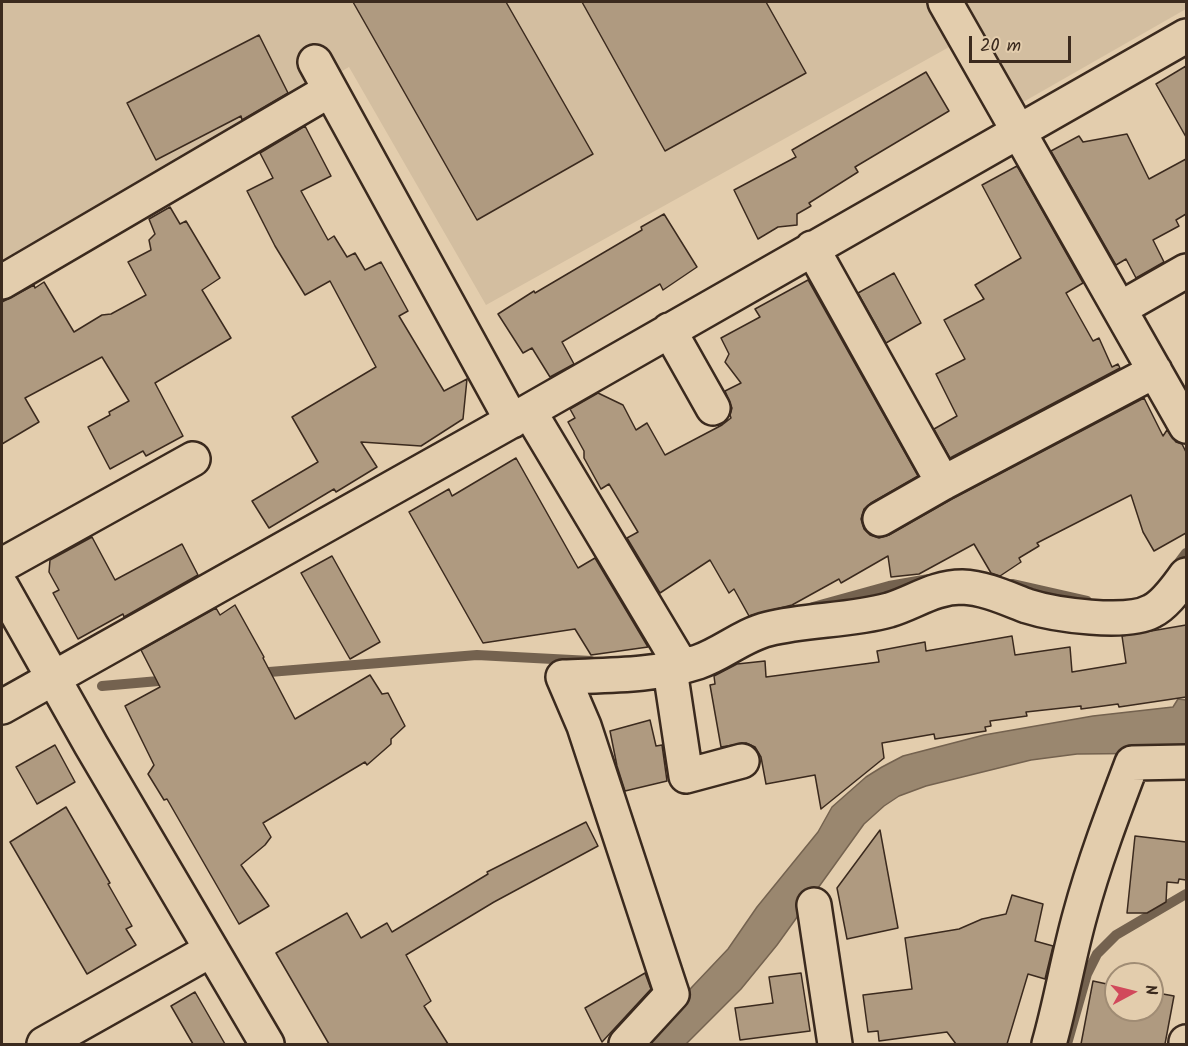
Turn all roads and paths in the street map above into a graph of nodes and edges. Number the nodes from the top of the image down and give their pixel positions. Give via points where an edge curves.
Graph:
1 (945, 2) edge
2 (1186, 36) edge
3 (1019, 133) junction
4 (812, 248) junction
5 (1186, 272) edge
6 (2, 282) edge
7 (1121, 308) junction
8 (669, 330) junction
9 (1155, 371) junction
10 (713, 408) dead end
11 (520, 416) junction
12 (1186, 426) edge
13 (193, 459) dead end
14 (943, 483) junction
15 (880, 519) dead end
16 (2, 565) edge
17 (1186, 575) edge
18 (2, 587) edge
19 (676, 668) junction
20 (53, 678) junction
21 (2, 707) edge
22 (742, 761) dead end
23 (1186, 762) edge
24 (814, 905) dead end
25 (211, 950) junction
26 (44, 1044) edge
27 (267, 1044) edge
28 (626, 1044) edge
29 (835, 1044) edge
30 (1049, 1044) edge

1 - 3 street
2 - 3 street
3 - 4 street
3 - 7 street
4 - 8 street
4 - 14 street
5 - 7 street
6 - 11 street via 323,76
7 - 9 street
8 - 10 street
8 - 11 street
9 - 12 street
9 - 14 street
11 - 19 street
11 - 20 street
13 - 16 street
14 - 15 street
17 - 19 street via 1169,597 1143,616 1103,618 1068,614 1030,607 985,590 935,590 889,610 767,629 701,661
18 - 20 street
19 - 22 street via 686,776
19 - 28 street via 563,677 584,726 672,994
20 - 21 street
20 - 25 street
23 - 30 street via 1132,763 1080,915
24 - 29 street
25 - 26 street
25 - 27 street

